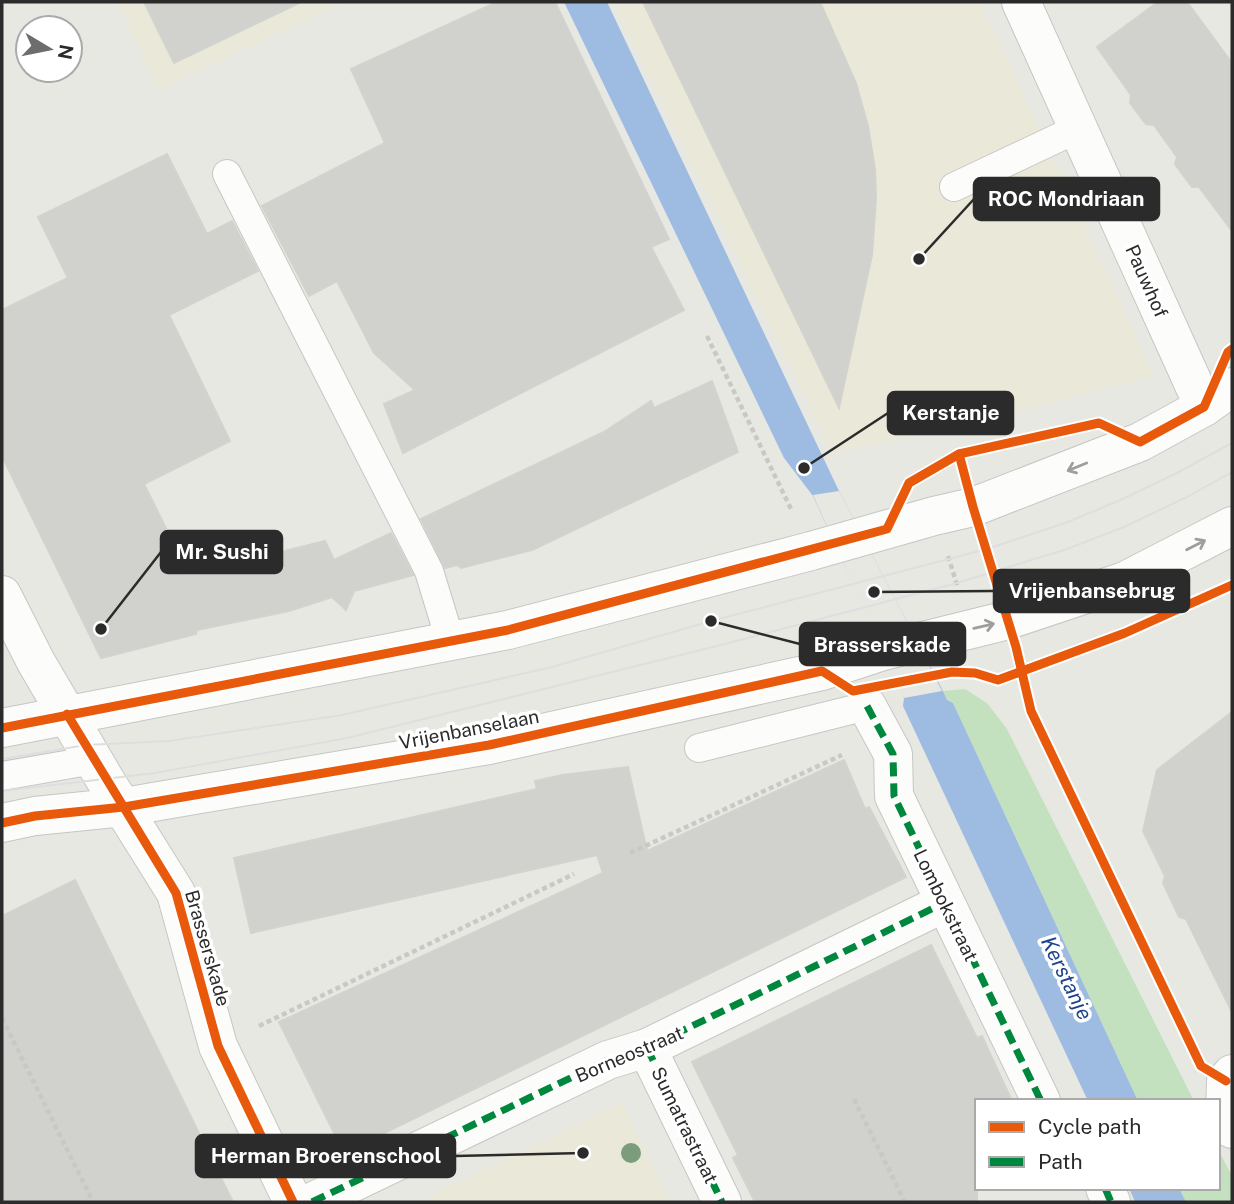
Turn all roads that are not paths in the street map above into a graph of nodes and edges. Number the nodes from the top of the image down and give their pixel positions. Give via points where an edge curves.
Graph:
1 (1021, 2) edge
2 (1079, 128) junction
3 (227, 174) dead end
4 (954, 187) dead end
5 (1218, 397) edge
6 (1232, 526) edge
7 (2, 595) edge
8 (451, 643) junction
9 (867, 706) joint
10 (67, 714) junction
11 (2, 728) edge
12 (699, 748) dead end
13 (94, 760) junction
14 (2, 776) edge
15 (124, 807) junction
16 (2, 823) edge
17 (944, 903) junction
18 (647, 1048) junction
19 (1229, 1077) edge
20 (1040, 1099) edge
21 (1232, 1129) edge
22 (293, 1202) edge
23 (312, 1202) edge
24 (722, 1202) edge

1 - 2 street, Pauwhof
2 - 4 lane
2 - 5 street, Pauwhof
3 - 8 lane via 429,571
5 -> 8 street via 1127,447 973,507
15 -> 6 street, Vrijenbanselaan via 489,746 822,671 1008,621 1125,581
7 - 10 street, Brasserskade
8 - 10 street
9 - 12 lane
9 - 17 street, Lombokstraat via 893,754 894,796
10 - 11 street
10 - 13 street, Brasserskade
13 - 14 lane
13 - 15 street, Brasserskade
15 - 16 street, Vrijenbanselaan
15 - 22 street, Brasserskade via 176,892 218,1046
17 - 18 street, Borneostraat
17 - 20 street, Lombokstraat
18 - 23 street, Borneostraat via 608,1060
18 - 24 street, Sumatrastraat
19 - 21 street via 1225,1114

